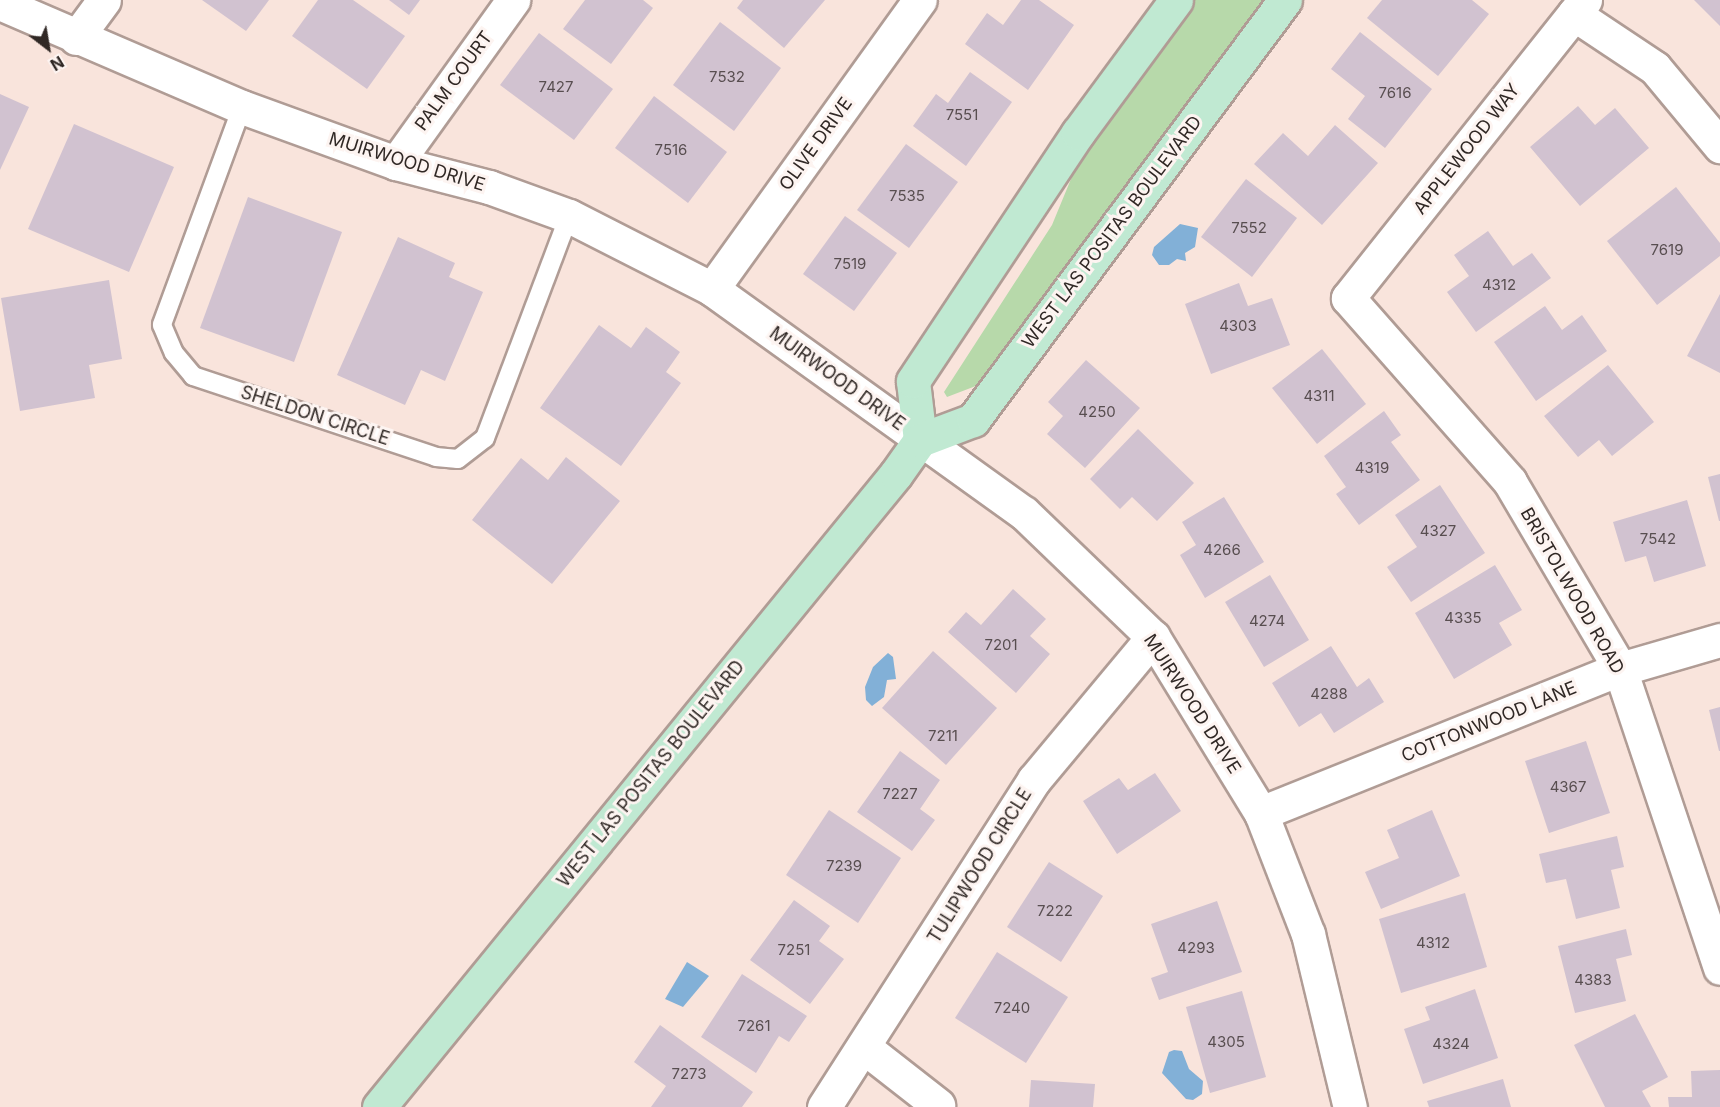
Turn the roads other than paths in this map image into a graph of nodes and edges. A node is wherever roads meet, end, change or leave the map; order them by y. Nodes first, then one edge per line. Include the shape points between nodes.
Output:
1 (104, 0) edge
2 (513, 0) edge
3 (920, 0) edge
4 (1176, 0) edge
5 (1285, 0) edge
6 (0, 3) edge
7 (1579, 7) edge
8 (76, 38) junction
9 (242, 107) junction
10 (1720, 146) edge
11 (396, 163) junction
12 (569, 216) junction
13 (712, 289) junction
14 (1348, 298) joint
15 (920, 440) junction
16 (1153, 637) junction
17 (1720, 640) edge
18 (1620, 669) junction
19 (1261, 813) junction
20 (1720, 968) edge
21 (865, 1048) junction
22 (938, 1105) dead end
23 (379, 1107) edge
24 (824, 1107) edge
25 (1350, 1107) edge

1 - 8 street
2 - 11 street, PALM COURT
3 - 13 street, OLIVE DRIVE
4 - 15 main road via 1078,133 913,381
5 - 15 main road, WEST LAS POSITAS BOULEVARD via 973,420
6 - 8 street, MUIRWOOD DRIVE
7 - 10 street via 1655,68
7 - 14 street, APPLEWOOD WAY
8 - 9 street, MUIRWOOD DRIVE
9 - 11 street, MUIRWOOD DRIVE
9 - 12 lane, SHELDON CIRCLE via 162,325 174,353 193,376 215,384 436,457 458,459 485,438
11 - 12 street, MUIRWOOD DRIVE via 489,187
12 - 13 street, MUIRWOOD DRIVE
13 - 15 street, MUIRWOOD DRIVE
14 - 18 street, BRISTOLWOOD ROAD via 1509,482
15 - 16 street, MUIRWOOD DRIVE via 1024,513
15 - 23 main road, WEST LAS POSITAS BOULEVARD
16 - 19 street, MUIRWOOD DRIVE
16 - 21 street, TULIPWOOD CIRCLE via 1034,780
17 - 18 street, COTTONWOOD LANE
18 - 19 street, COTTONWOOD LANE
18 - 20 street, BRISTOLWOOD ROAD
19 - 25 street, MUIRWOOD DRIVE via 1308,934
21 - 22 street
21 - 24 street, TULIPWOOD CIRCLE

